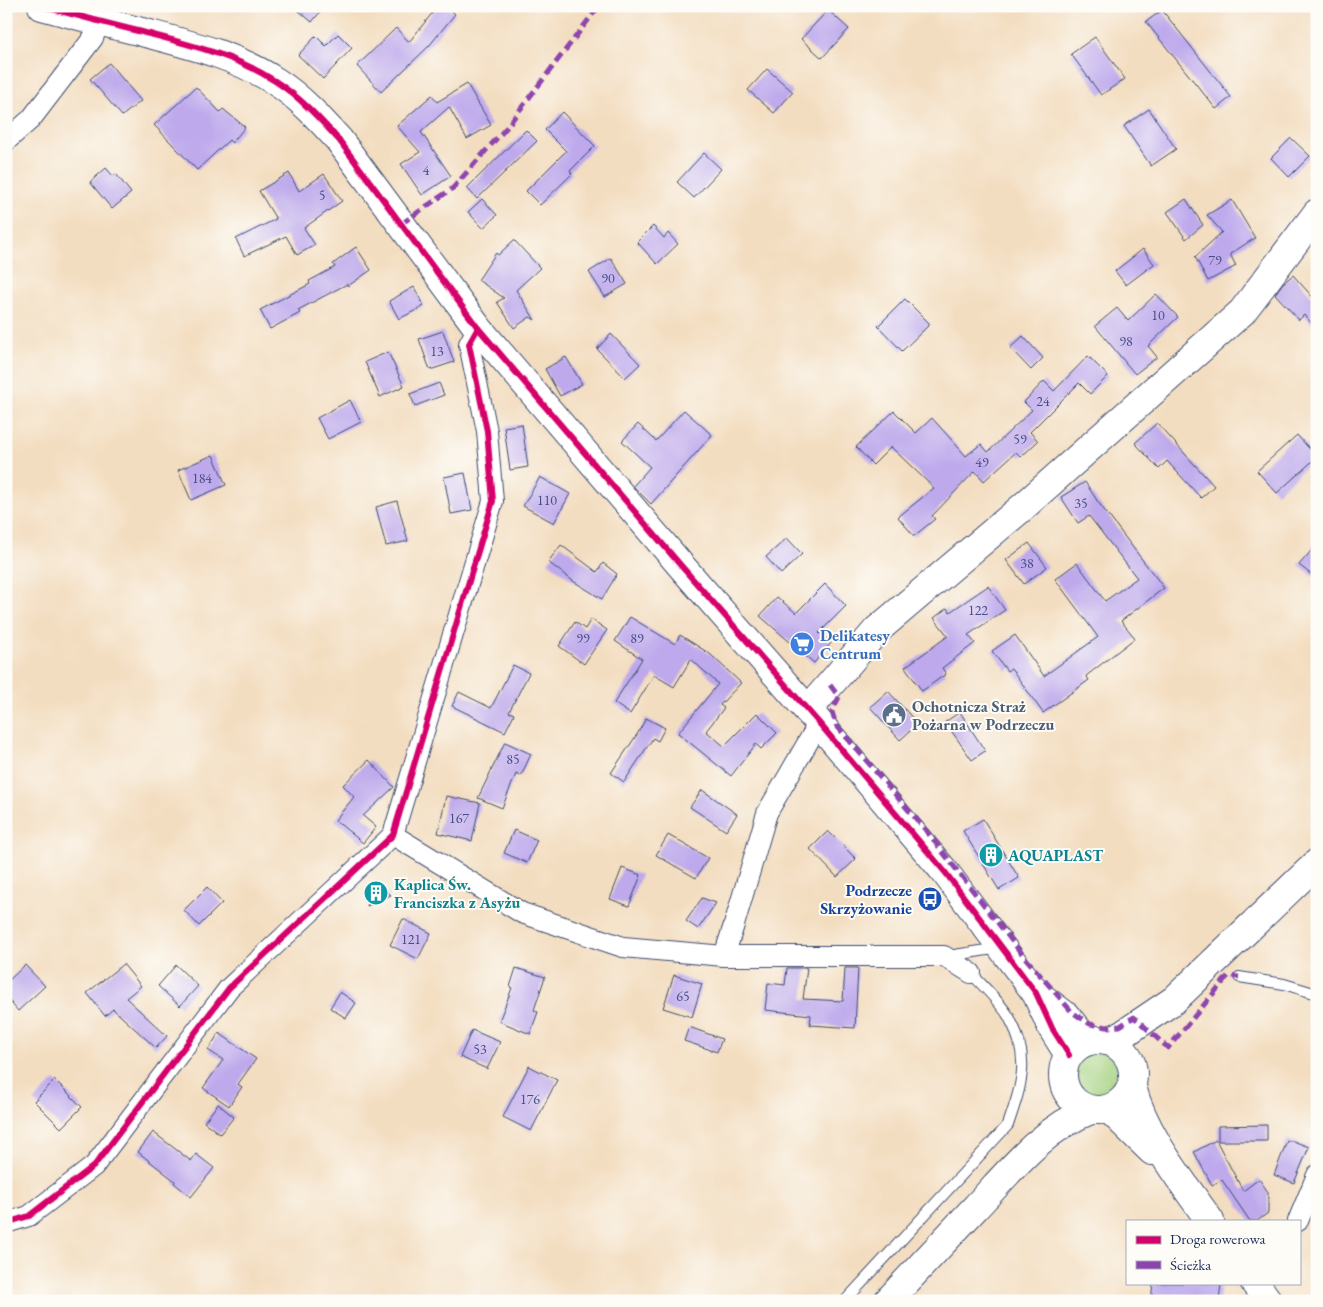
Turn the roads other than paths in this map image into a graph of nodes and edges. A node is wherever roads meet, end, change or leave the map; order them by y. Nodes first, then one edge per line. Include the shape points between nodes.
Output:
1 (42, 6) edge
2 (99, 22) junction
3 (6, 141) edge
4 (1317, 213) edge
5 (478, 328) junction
6 (814, 716) junction
7 (393, 835) junction
8 (1317, 863) edge
9 (1003, 948) junction
10 (724, 956) junction
11 (944, 956) junction
12 (971, 973) joint
13 (1239, 977) dead end
14 (1317, 994) edge
15 (1174, 1000) junction
16 (1088, 1046) junction
17 (1132, 1076) junction
18 (1065, 1088) junction
19 (1100, 1110) junction
20 (1026, 1154) junction
21 (1317, 1175) edge
22 (1178, 1176) junction
23 (1209, 1220) edge
24 (1298, 1220) edge
25 (6, 1222) edge
26 (845, 1301) edge
27 (888, 1301) edge

1 - 2 street
2 - 3 street via 93,38 31,120
2 - 5 street via 217,54 274,80 297,97 339,140
4 - 6 street via 1242,312 1024,506 878,630
5 - 6 street
5 - 7 street via 469,344 487,431 493,501
6 - 9 street via 945,872
6 - 10 street via 767,813
7 - 10 street via 522,913 623,947
7 - 25 street via 229,988 94,1166 29,1216
8 - 15 street
9 - 11 lane
9 - 16 street via 1036,993 1066,1016
10 - 11 street
11 - 12 street
12 - 26 lane via 1008,1016 1019,1041 1023,1062 1020,1090 1008,1125
13 - 14 lane via 1284,984
15 - 16 street via 1122,1035
15 - 17 street via 1136,1052
16 - 17 street via 1119,1046 1127,1054
16 - 18 street via 1064,1065 1062,1077
17 - 19 street via 1127,1097 1119,1104
17 - 22 street via 1136,1101 1145,1122
18 - 19 street via 1080,1106
18 - 20 street
19 - 20 street via 1077,1115
19 - 22 street
20 - 27 street
21 - 24 street
22 - 23 street

